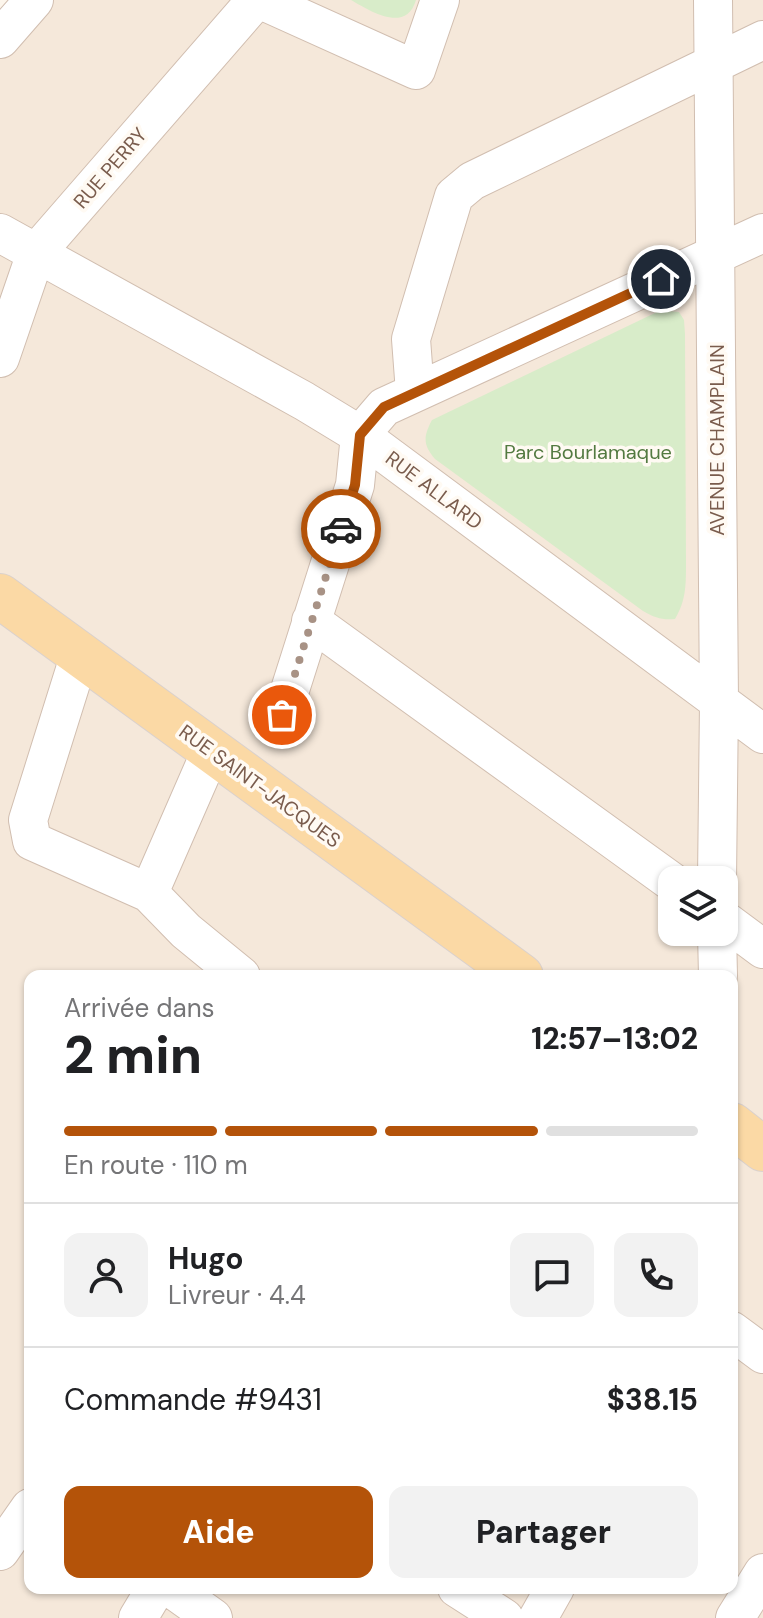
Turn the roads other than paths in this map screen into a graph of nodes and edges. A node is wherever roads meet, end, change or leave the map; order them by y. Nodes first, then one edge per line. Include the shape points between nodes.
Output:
1 (34, 0) edge
2 (259, 0) edge
3 (440, 0) edge
4 (713, 0) edge
5 (0, 39) edge
6 (763, 40) edge
7 (715, 61) junction
8 (0, 233) edge
9 (763, 233) edge
10 (36, 253) junction
11 (716, 254) junction
12 (0, 358) edge
13 (415, 392) junction
14 (360, 435) junction
15 (0, 596) edge
16 (311, 621) junction
17 (80, 654) junction
18 (719, 702) junction
19 (282, 715) dead end
20 (763, 734) edge
21 (211, 751) junction
22 (717, 866) edge
23 (658, 872) edge
24 (149, 893) junction
25 (738, 930) edge
26 (717, 946) edge
27 (763, 949) edge
28 (234, 970) edge
29 (513, 970) edge
30 (718, 970) edge
31 (738, 1130) edge
32 (763, 1149) edge
33 (738, 1335) edge
34 (763, 1354) edge
35 (24, 1517) edge
36 (0, 1551) edge
37 (763, 1573) edge
38 (152, 1594) edge
39 (179, 1594) edge
40 (466, 1594) edge
41 (552, 1594) edge
42 (138, 1618) edge
43 (213, 1618) edge
44 (504, 1618) edge
45 (538, 1618) edge
46 (735, 1618) edge

1 - 5 street
2 - 3 street via 416,70
2 - 10 street, RUE PERRY
4 - 7 street, AVENUE CHAMPLAIN
6 - 7 street
7 - 11 street, AVENUE CHAMPLAIN
7 - 13 street via 472,181 454,196 411,339
8 - 10 street, RUE ALLARD
9 - 11 street
10 - 12 street, RUE PERRY
10 - 14 street, RUE ALLARD
11 - 13 street
11 - 18 street, AVENUE CHAMPLAIN
13 - 14 street via 384,407
14 - 16 street via 355,485
14 - 18 street, RUE ALLARD
15 - 17 main road, RUE SAINT-JACQUES
16 - 19 street
16 - 23 street
17 - 21 main road, RUE SAINT-JACQUES
17 - 24 street via 28,820 32,841
18 - 20 street, RUE ALLARD
18 - 22 street, AVENUE CHAMPLAIN
21 - 24 street
21 - 29 main road, RUE SAINT-JACQUES
24 - 28 street
25 - 27 street
26 - 30 street
31 - 32 main road
33 - 34 street
35 - 36 street
37 - 46 street
38 - 42 street
39 - 43 street
40 - 44 street
41 - 45 street

